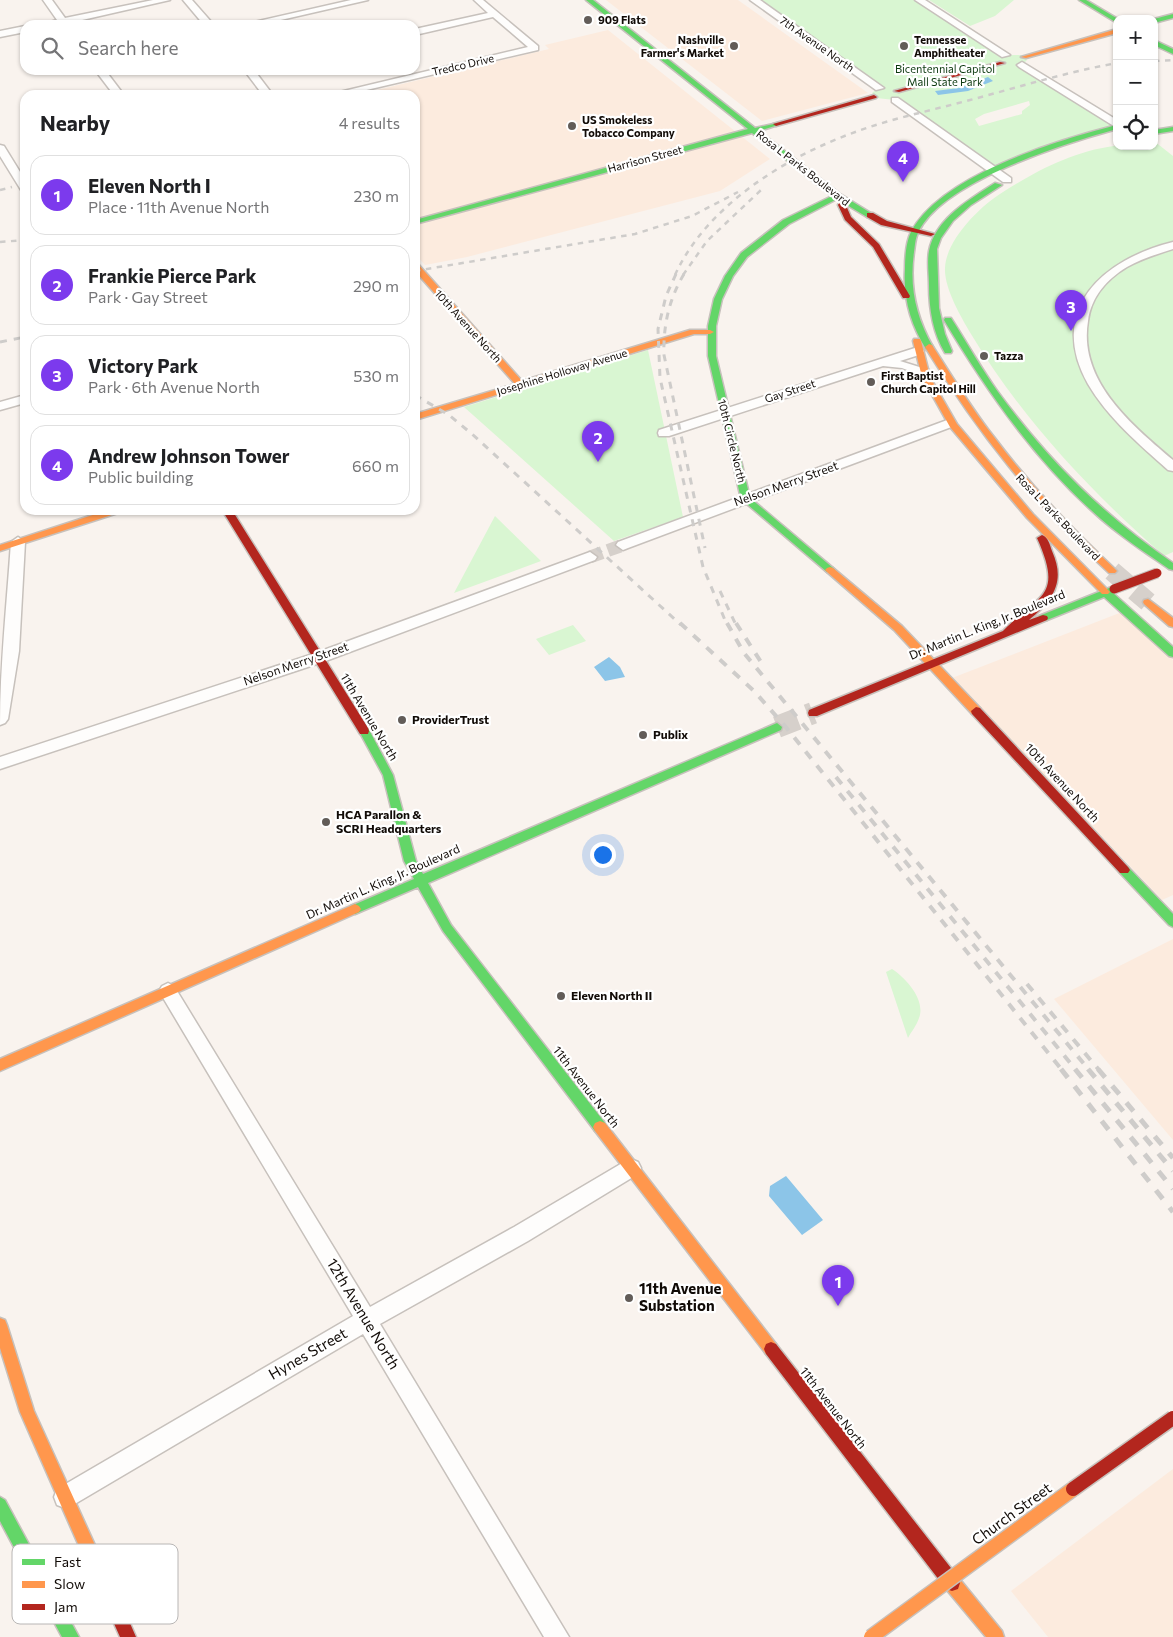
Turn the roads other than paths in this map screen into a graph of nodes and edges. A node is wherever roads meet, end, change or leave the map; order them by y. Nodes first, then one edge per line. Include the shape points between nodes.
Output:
1 (48, 0) edge
2 (166, 0) edge
3 (187, 0) edge
4 (364, 0) edge
5 (478, 0) edge
6 (589, 0) edge
7 (754, 0) edge
8 (919, 0) edge
9 (1082, 0) edge
10 (494, 14) junction
11 (1173, 16) edge
12 (1113, 19) edge
13 (63, 20) edge
14 (78, 20) edge
15 (205, 20) edge
16 (270, 20) edge
17 (1158, 20) edge
18 (20, 30) edge
19 (420, 31) edge
20 (1113, 32) edge
21 (0, 34) edge
22 (1158, 44) edge
23 (1173, 52) edge
24 (1004, 59) junction
25 (1023, 61) junction
26 (104, 75) edge
27 (253, 75) edge
28 (419, 75) edge
29 (420, 75) edge
30 (115, 90) edge
31 (264, 90) edge
32 (354, 90) edge
33 (877, 92) junction
34 (896, 95) junction
35 (1113, 123) edge
36 (1113, 127) edge
37 (1173, 129) edge
38 (753, 130) junction
39 (1158, 131) edge
40 (0, 148) edge
41 (20, 168) edge
42 (13, 170) junction
43 (994, 171) junction
44 (0, 172) edge
45 (1019, 175) dead end
46 (20, 180) edge
47 (1007, 180) junction
48 (837, 196) junction
49 (932, 212) junction
50 (869, 216) junction
51 (420, 221) edge
52 (915, 231) junction
53 (938, 236) junction
54 (1173, 245) edge
55 (420, 272) edge
56 (932, 288) junction
57 (912, 307) junction
58 (915, 319) junction
59 (710, 332) junction
60 (918, 351) junction
61 (953, 361) dead end
62 (875, 363) junction
63 (924, 373) junction
64 (965, 382) dead end
65 (521, 384) junction
66 (20, 400) edge
67 (0, 406) edge
68 (724, 413) junction
69 (420, 415) edge
70 (950, 423) junction
71 (664, 433) dead end
72 (1021, 459) dead end
73 (1173, 467) edge
74 (746, 499) junction
75 (102, 515) edge
76 (230, 515) edge
77 (1030, 519) junction
78 (18, 542) junction
79 (623, 545) tunnel mouth
80 (0, 548) edge
81 (590, 558) tunnel mouth
82 (1173, 567) edge
83 (1112, 572) tunnel mouth
84 (1109, 590) junction
85 (1148, 602) tunnel mouth
86 (1173, 624) edge
87 (1007, 632) junction
88 (1173, 653) edge
89 (318, 658) junction
90 (931, 662) junction
91 (813, 713) tunnel mouth
92 (0, 719) edge
93 (777, 727) tunnel mouth
94 (0, 763) edge
95 (421, 880) junction
96 (1173, 922) edge
97 (168, 991) junction
98 (0, 1065) edge
99 (631, 1168) junction
100 (366, 1320) junction
101 (0, 1325) edge
102 (1173, 1418) edge
103 (65, 1497) junction
104 (0, 1505) edge
105 (21, 1544) edge
106 (86, 1544) edge
107 (64, 1624) edge
108 (122, 1624) edge
109 (71, 1637) edge
110 (128, 1637) edge
111 (557, 1637) edge
112 (871, 1637) edge
113 (996, 1637) edge

1 - 13 street
2 - 14 street
3 - 15 street
4 - 16 street
5 - 10 street
6 - 38 main road, Rosa L Parks Boulevard
7 - 33 street, 7th Avenue North
8 - 24 street
9 - 12 main road
10 - 19 street
10 - 29 street, Tredco Drive via 536,48
11 - 17 main road
18 - 21 street
20 - 25 main road
22 - 23 main road
24 - 25 street via 1013,66
24 - 34 main road
25 - 35 street
26 - 30 street
27 - 31 street
28 - 32 street, Tredco Drive
33 - 34 street via 886,101
33 - 38 main road, Harrison Street
34 - 43 street
36 - 43 main road via 1050,147
37 - 39 main road
38 - 48 main road, Rosa L Parks Boulevard
38 - 51 main road, Harrison Street
40 - 42 street
41 - 42 street
42 - 44 street
42 - 46 street
43 - 47 street
43 - 49 main road via 957,191
45 - 47 main road
47 - 53 main road via 980,195
48 - 50 main road, Rosa L Parks Boulevard
48 - 57 main road via 848,218 880,252 898,278
48 - 59 main road, 10th Circle North via 776,229 742,256 725,282
49 - 50 main road via 900,217
49 - 52 main road
50 - 52 main road, Rosa L Parks Boulevard
52 - 53 main road
52 - 57 main road, Rosa L Parks Boulevard via 907,279
53 - 56 main road
54 - 73 street via 1133,260 1105,278 1084,308 1079,336 1085,364 1104,398
55 - 65 main road, 10th Avenue North
56 - 61 main road via 933,316
56 - 82 main road via 978,369 1031,440 1115,527 1140,548
57 - 58 main road, Rosa L Parks Boulevard
58 - 60 main road
58 - 83 main road, Rosa L Parks Boulevard via 969,414 1025,486
59 - 65 main road, Josephine Holloway Avenue via 693,332
59 - 68 main road, 10th Circle North
60 - 62 street, Gay Street
60 - 63 main road
62 - 63 street via 904,365
62 - 68 street, Gay Street
63 - 70 main road
64 - 72 main road, Rosa L Parks Boulevard
65 - 69 main road, Josephine Holloway Avenue
66 - 67 street
68 - 71 street, Gay Street
68 - 74 main road, 10th Circle North
70 - 74 street, Nelson Merry Street
70 - 77 main road
74 - 79 street, Nelson Merry Street
74 - 90 main road, 10th Circle North via 898,628
75 - 78 main road
76 - 89 main road, 11th Avenue North
77 - 84 main road
77 - 87 main road via 1049,550 1056,574 1054,589
78 - 80 main road
78 - 92 street via 12,651
81 - 89 street, Nelson Merry Street
82 - 84 main road, Dr. Martin L. King, Jr. Boulevard, bridge
84 - 87 main road, Dr. Martin L. King, Jr. Boulevard
84 - 88 main road
85 - 86 main road
87 - 90 main road, Dr. Martin L. King, Jr. Boulevard
89 - 94 street, Nelson Merry Street
89 - 95 main road, 11th Avenue North via 370,740 388,775 410,860
90 - 91 main road, Dr. Martin L. King, Jr. Boulevard
90 - 96 main road, 10th Avenue North
93 - 95 main road, Dr. Martin L. King, Jr. Boulevard
95 - 97 main road, Dr. Martin L. King, Jr. Boulevard
95 - 99 main road, 11th Avenue North via 447,928
97 - 98 main road, Dr. Martin L. King, Jr. Boulevard
97 - 100 street, 12th Avenue North
99 - 100 street, Hynes Street via 515,1238
99 - 113 main road, 11th Avenue North via 921,1545
100 - 103 street, Hynes Street
100 - 111 street, 12th Avenue North
101 - 103 main road via 27,1412
102 - 112 main road, Church Street, bridge
103 - 106 main road
104 - 105 main road
107 - 109 main road
108 - 110 main road

